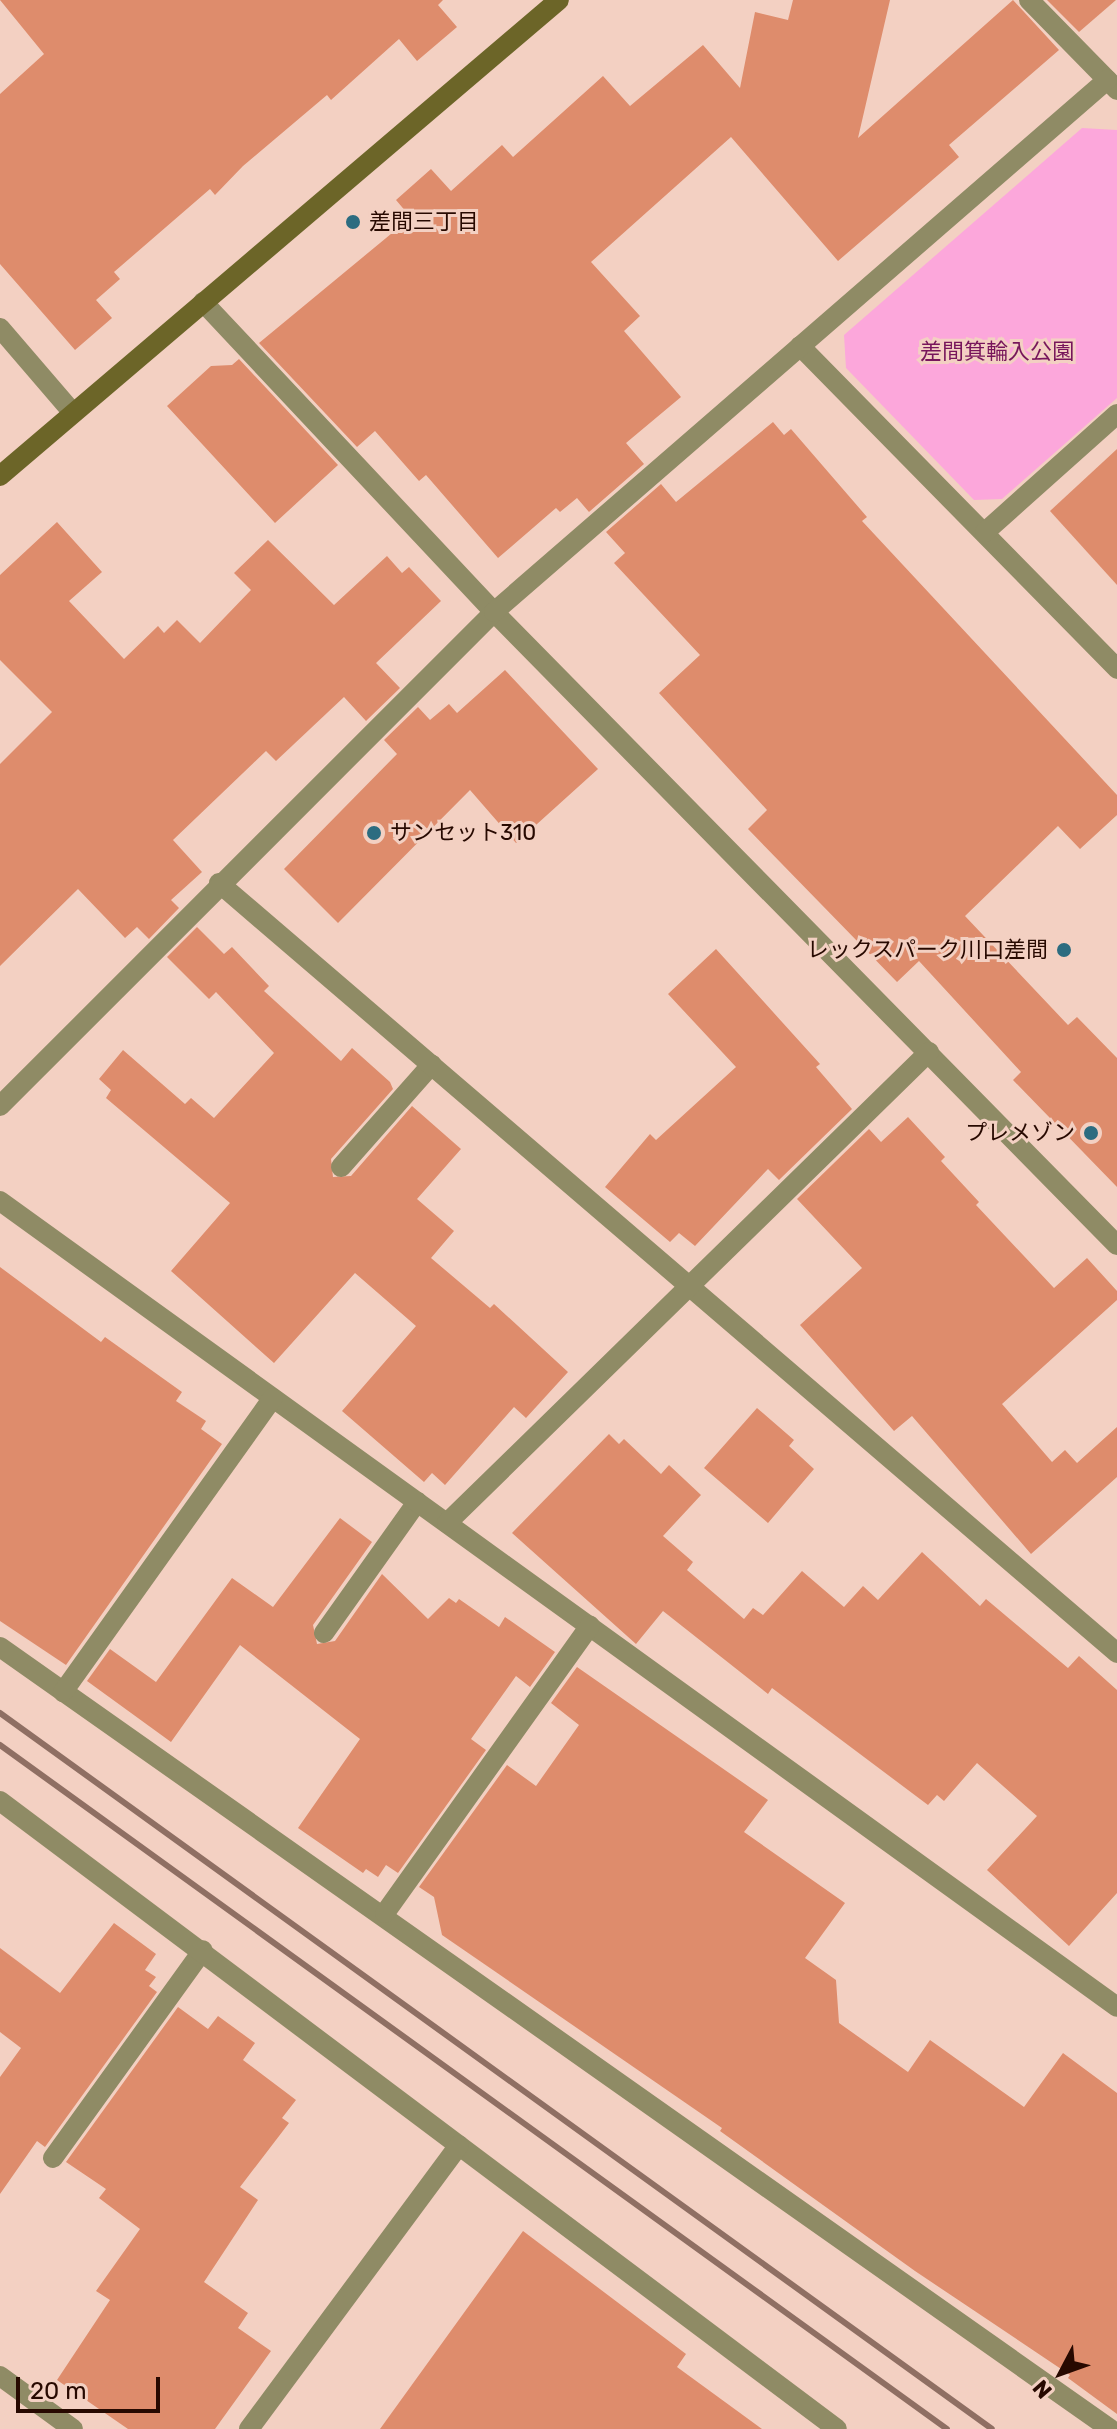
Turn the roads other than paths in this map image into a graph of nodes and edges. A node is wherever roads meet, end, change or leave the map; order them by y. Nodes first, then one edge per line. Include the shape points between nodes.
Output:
1 (559, 0) edge
2 (1029, 0) edge
3 (1112, 85) edge
4 (203, 302) junction
5 (0, 328) edge
6 (800, 346) junction
7 (73, 413) junction
8 (1117, 414) edge
9 (0, 476) edge
10 (985, 532) junction
11 (494, 612) junction
12 (1117, 669) edge
13 (219, 883) junction
14 (929, 1052) junction
15 (432, 1064) junction
16 (0, 1106) edge
17 (341, 1167) dead end
18 (0, 1201) edge
19 (1117, 1245) edge
20 (689, 1285) junction
21 (273, 1398) junction
22 (417, 1502) junction
23 (447, 1523) junction
24 (590, 1626) junction
25 (324, 1633) dead end
26 (0, 1647) edge
27 (1117, 1653) edge
28 (63, 1692) junction
29 (0, 1801) edge
30 (385, 1913) junction
31 (203, 1950) junction
32 (1117, 2007) edge
33 (459, 2145) junction
34 (53, 2158) dead end
35 (0, 2376) edge
36 (73, 2429) edge
37 (249, 2429) edge
38 (837, 2429) edge
39 (1110, 2429) edge

1 - 4 street
2 - 3 street
3 - 6 street
4 - 7 street
4 - 11 street
5 - 7 street
6 - 10 street
6 - 11 street
7 - 9 street
8 - 10 street
10 - 12 street
11 - 13 street
11 - 14 street
13 - 15 street
13 - 16 street
14 - 19 street
14 - 20 street
15 - 17 street
15 - 20 street
18 - 21 street
20 - 23 street
20 - 27 street
21 - 22 street
21 - 28 street
22 - 23 street
22 - 25 street
23 - 24 street
24 - 30 street
24 - 32 street
26 - 28 street
28 - 30 street
29 - 31 street
30 - 39 street
31 - 33 street
31 - 34 street
33 - 37 street
33 - 38 street
35 - 36 street

